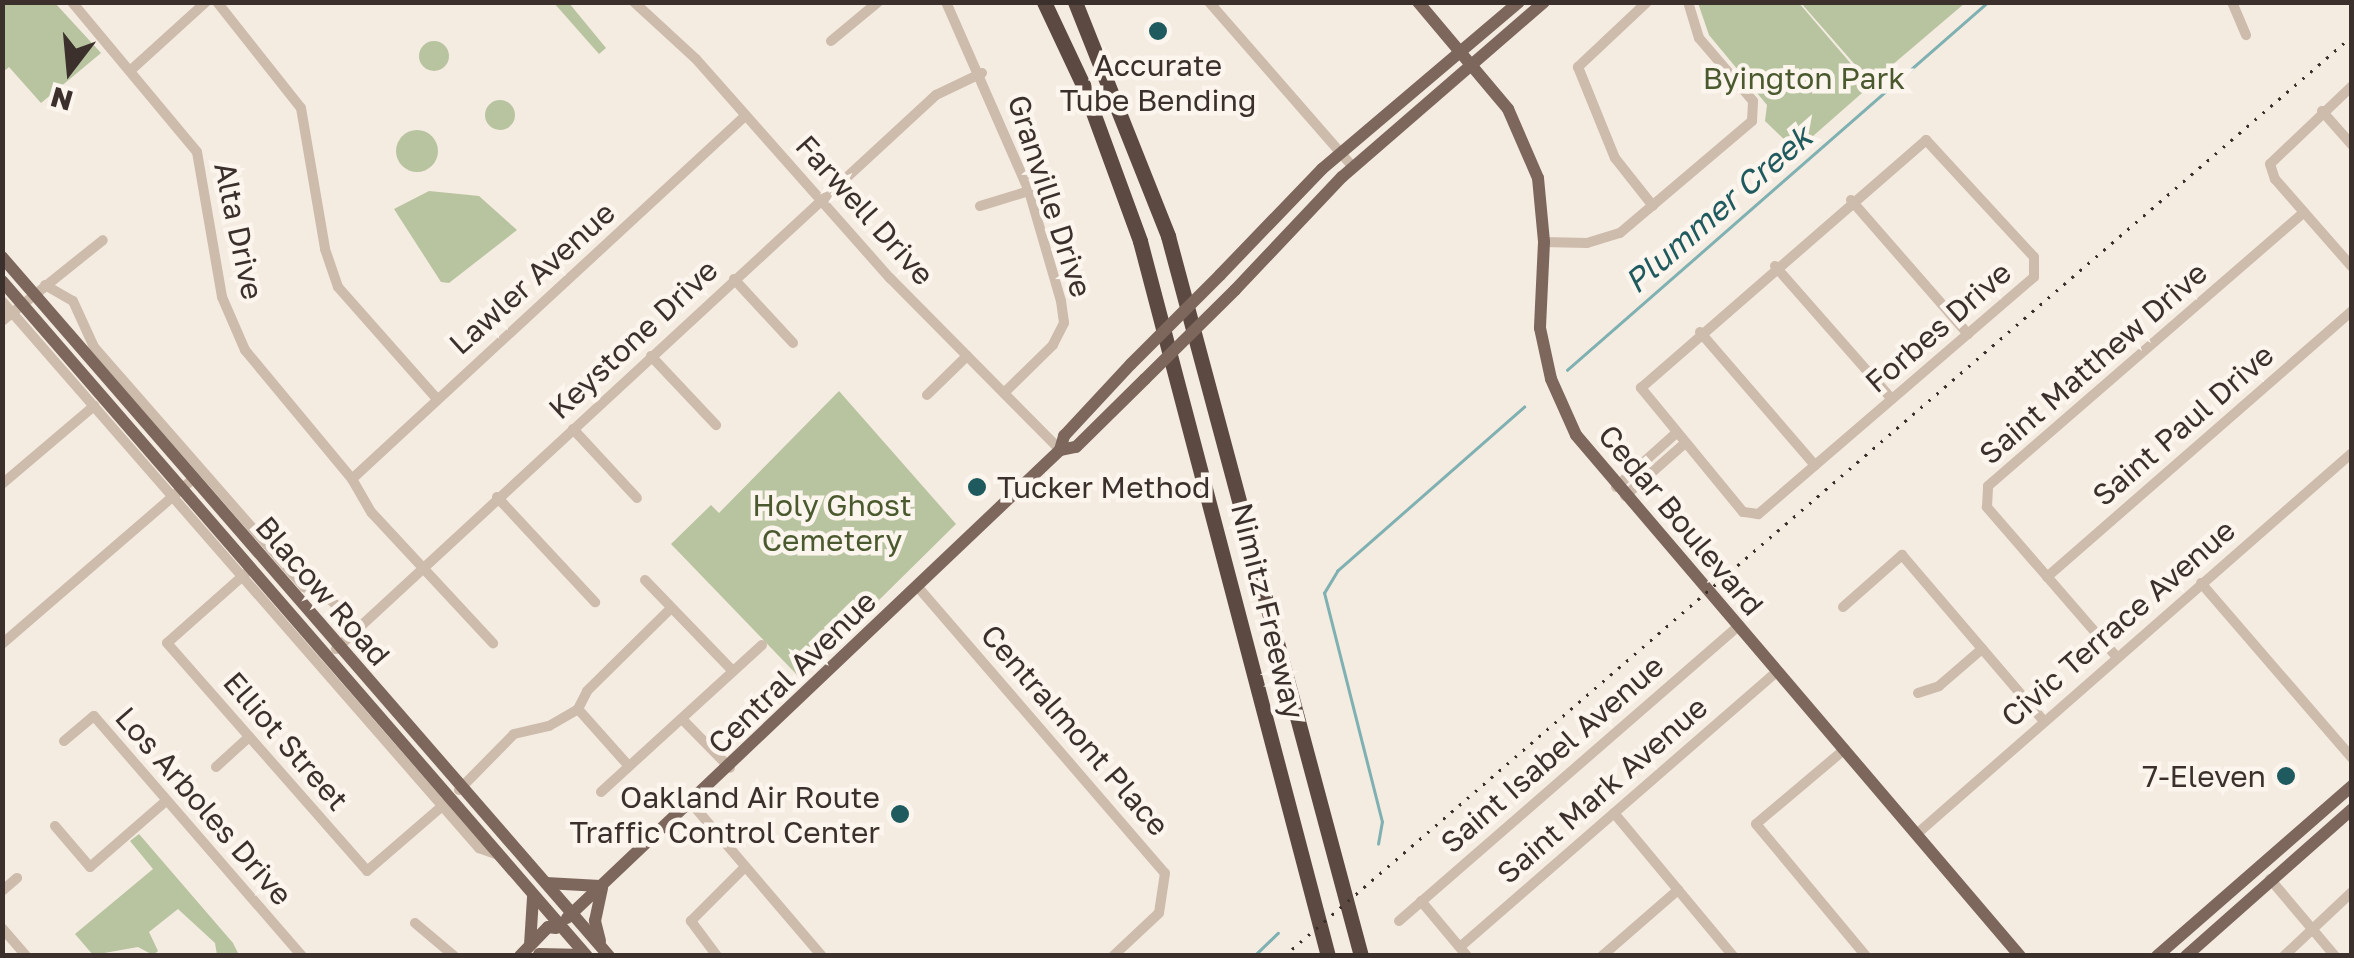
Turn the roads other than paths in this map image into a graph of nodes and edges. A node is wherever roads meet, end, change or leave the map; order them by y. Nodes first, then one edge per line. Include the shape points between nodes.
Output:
1 (72, 2) edge
2 (206, 2) edge
3 (217, 2) edge
4 (634, 2) edge
5 (878, 2) edge
6 (946, 2) edge
7 (1044, 2) edge
8 (1075, 2) edge
9 (1209, 2) edge
10 (1418, 2) edge
11 (1519, 2) edge
12 (1544, 2) edge
13 (1647, 2) edge
14 (1688, 2) edge
15 (2236, 4) edge
16 (2246, 34) dead end
17 (831, 41) dead end
18 (1462, 52) junction
19 (1474, 67) junction
20 (131, 70) junction
21 (982, 73) junction
22 (2352, 86) edge
23 (2322, 111) junction
24 (746, 116) junction
25 (2352, 145) edge
26 (1341, 154) junction
27 (1353, 167) junction
28 (1029, 191) junction
29 (820, 198) junction
30 (1851, 200) junction
31 (980, 206) dead end
32 (1653, 206) junction
33 (2304, 212) junction
34 (102, 240) dead end
35 (1544, 242) junction
36 (2, 256) edge
37 (1775, 266) junction
38 (2352, 267) edge
39 (734, 279) junction
40 (2, 281) edge
41 (40, 290) junction
42 (2, 301) edge
43 (17, 308) junction
44 (2352, 311) edge
45 (2, 320) edge
46 (1700, 332) junction
47 (1968, 334) junction
48 (794, 344) dead end
49 (650, 356) junction
50 (967, 356) junction
51 (1005, 392) junction
52 (926, 395) dead end
53 (436, 399) junction
54 (1892, 399) junction
55 (94, 406) junction
56 (716, 426) dead end
57 (573, 429) junction
58 (1675, 434) junction
59 (1684, 444) junction
60 (1060, 450) junction
61 (2352, 453) edge
62 (1815, 465) junction
63 (192, 478) junction
64 (352, 479) junction
65 (2, 484) edge
66 (1620, 491) junction
67 (176, 493) junction
68 (497, 498) junction
69 (637, 498) dead end
70 (424, 567) junction
71 (247, 571) junction
72 (2047, 576) junction
73 (645, 580) dead end
74 (2201, 583) junction
75 (917, 586) junction
76 (596, 602) dead end
77 (1844, 606) dead end
78 (669, 610) junction
79 (1738, 626) junction
80 (358, 628) junction
81 (493, 643) dead end
82 (2, 644) edge
83 (762, 646) dead end
84 (1982, 649) junction
85 (333, 652) junction
86 (2115, 656) junction
87 (732, 670) junction
88 (1777, 671) junction
89 (1918, 693) dead end
90 (578, 709) junction
91 (2042, 719) junction
92 (684, 720) junction
93 (249, 738) junction
94 (64, 741) dead end
95 (1845, 749) junction
96 (2352, 758) edge
97 (626, 764) junction
98 (216, 767) dead end
99 (730, 768) junction
100 (2352, 786) edge
101 (462, 787) junction
102 (601, 792) dead end
103 (166, 800) junction
104 (446, 802) junction
105 (692, 804) junction
106 (2352, 809) edge
107 (1614, 812) junction
108 (54, 826) dead end
109 (1918, 832) junction
110 (745, 867) junction
111 (17, 878) dead end
112 (2270, 879) junction
113 (545, 883) junction
114 (603, 885) junction
115 (2, 890) edge
116 (1678, 890) junction
117 (2352, 892) edge
118 (533, 894) junction
119 (1421, 901) junction
120 (572, 914) junction
121 (1399, 920) dead end
122 (415, 923) dead end
123 (558, 927) junction
124 (2, 928) edge
125 (2310, 932) junction
126 (1464, 951) edge
127 (531, 952) edge
128 (606, 952) edge
129 (1602, 955) edge
130 (26, 956) edge
131 (302, 956) edge
132 (454, 956) edge
133 (587, 956) edge
134 (717, 956) edge
135 (822, 956) edge
136 (1113, 956) edge
137 (1328, 956) edge
138 (1364, 956) edge
139 (1733, 956) edge
140 (1866, 956) edge
141 (2020, 956) edge
142 (2157, 956) edge
143 (2186, 956) edge
144 (2284, 956) edge
145 (2335, 956) edge

1 - 20 street, Alta Drive
2 - 20 street
3 - 53 street via 301,108 325,249 338,287
4 - 24 street, Farwell Drive
5 - 17 street
6 - 21 street, Granville Drive
7 - 137 highway, Nimitz Freeway via 1114,161 1151,276
8 - 138 highway, Nimitz Freeway via 1168,236
9 - 26 street
10 - 18 main road, Cedar Boulevard
11 - 18 main road, Central Avenue
12 - 19 main road, Central Avenue
13 - 32 street via 1578,67 1614,158
14 - 32 street via 1699,38 1757,110
15 - 16 street
18 - 19 main road, Cedar Boulevard
18 - 26 main road, Central Avenue
19 - 27 main road, Central Avenue
19 - 35 main road, Cedar Boulevard via 1508,108 1538,178
20 - 64 street, Alta Drive via 197,152 222,297 245,350
21 - 28 street, Granville Drive
21 - 29 street, Keystone Drive via 936,95
22 - 23 street
23 - 25 street
23 - 33 street via 2270,164
24 - 29 street, Farwell Drive
24 - 53 street, Lawler Avenue
26 - 27 street
26 - 60 main road, Central Avenue, bridge via 1130,364 1064,436
27 - 60 main road, Central Avenue, bridge via 1076,446
28 - 31 street
28 - 51 street, Granville Drive via 1064,323 1053,345
29 - 39 street, Keystone Drive
29 - 50 street, Farwell Drive
30 - 37 street, Forbes Drive
30 - 47 street
30 - 47 street, Forbes Drive via 1926,140 2034,257 2034,277
32 - 35 street via 1605,240
33 - 38 street
33 - 72 street, Saint Matthew Drive via 1988,486 1987,508
34 - 41 street
35 - 66 main road, Cedar Boulevard via 1540,328 1551,379 1576,435
36 - 41 main road, Blacow Road
37 - 46 street, Forbes Drive
37 - 54 street
39 - 48 street
39 - 49 street, Keystone Drive
40 - 43 main road, Blacow Road
41 - 43 street
41 - 63 main road, Blacow Road
41 - 80 street, Blacow Road via 73,301 94,347 304,587 331,600
42 - 43 street, Blacow Road
43 - 45 street
43 - 55 street, Blacow Road
43 - 67 main road, Blacow Road
44 - 72 street, Saint Paul Drive
46 - 58 street, Forbes Drive via 1641,388
46 - 62 street
47 - 54 street, Forbes Drive
49 - 56 street
49 - 57 street, Keystone Drive
50 - 51 street, Farwell Drive
50 - 52 street
51 - 60 street, Farwell Drive
53 - 64 street, Lawler Avenue
54 - 62 street, Forbes Drive
55 - 65 street
55 - 67 street, Blacow Road
57 - 68 street, Keystone Drive
57 - 69 street
58 - 59 street, Forbes Drive
58 - 66 street
59 - 62 street, Forbes Drive via 1750,515
59 - 66 street
60 - 75 main road, Central Avenue
61 - 74 street, Civic Terrace Avenue
63 - 67 street
63 - 85 main road, Blacow Road
64 - 70 street, Alta Drive via 372,513
66 - 79 main road, Cedar Boulevard
67 - 71 main road, Blacow Road
67 - 82 street
68 - 70 street, Keystone Drive
68 - 76 street
70 - 80 street, Keystone Drive
70 - 81 street, Alta Drive
71 - 85 main road, Blacow Road
71 - 93 street, Elliot Street via 167,644
71 - 104 street, Blacow Road
72 - 86 street, Saint Matthew Drive
73 - 78 street
74 - 86 street, Civic Terrace Avenue
74 - 96 street
75 - 99 main road, Central Avenue
75 - 136 street, Centralmont Place via 1165,874 1159,913
77 - 84 street via 1902,555
78 - 87 street
78 - 90 street via 587,691
79 - 88 main road, Cedar Boulevard
79 - 119 street, Saint Isabel Avenue
80 - 85 street, Keystone Drive
83 - 87 street
84 - 89 street via 1939,686
84 - 91 street
85 - 101 main road, Blacow Road
85 - 104 main road, Blacow Road
86 - 91 street, Civic Terrace Avenue
87 - 92 street
88 - 95 main road, Cedar Boulevard
88 - 107 street, Saint Mark Avenue
90 - 97 street
90 - 101 street via 550,726 514,734
91 - 109 street, Civic Terrace Avenue
92 - 97 street
92 - 99 street
93 - 98 street
93 - 104 street, Elliot Street via 367,871
94 - 103 street, Los Arboles Drive via 94,716
95 - 109 main road, Cedar Boulevard
95 - 140 street via 1756,824
97 - 102 street
99 - 105 main road, Central Avenue
100 - 142 main road
101 - 104 street
101 - 113 main road, Blacow Road
103 - 108 street via 90,867
103 - 131 street, Los Arboles Drive
104 - 118 main road, Blacow Road
105 - 110 street
105 - 114 main road, Central Avenue
106 - 112 main road
107 - 116 street
107 - 126 street, Saint Mark Avenue
109 - 141 main road, Cedar Boulevard
110 - 134 street via 691,921
110 - 135 street
111 - 115 street
112 - 125 street
112 - 143 main road
113 - 114 main road via 568,889
113 - 120 main road, Blacow Road
114 - 120 main road, Central Avenue
114 - 128 main road via 595,921
116 - 129 street
116 - 139 street
117 - 125 street
118 - 123 main road, Blacow Road
118 - 127 main road
119 - 121 street, Saint Isabel Avenue
119 - 126 street
120 - 123 main road, Central Avenue
120 - 128 main road, Blacow Road
122 - 132 street
123 - 127 main road, Central Avenue via 548,927
123 - 133 main road, Blacow Road
124 - 130 street
125 - 144 street
125 - 145 street
127 - 133 main road

